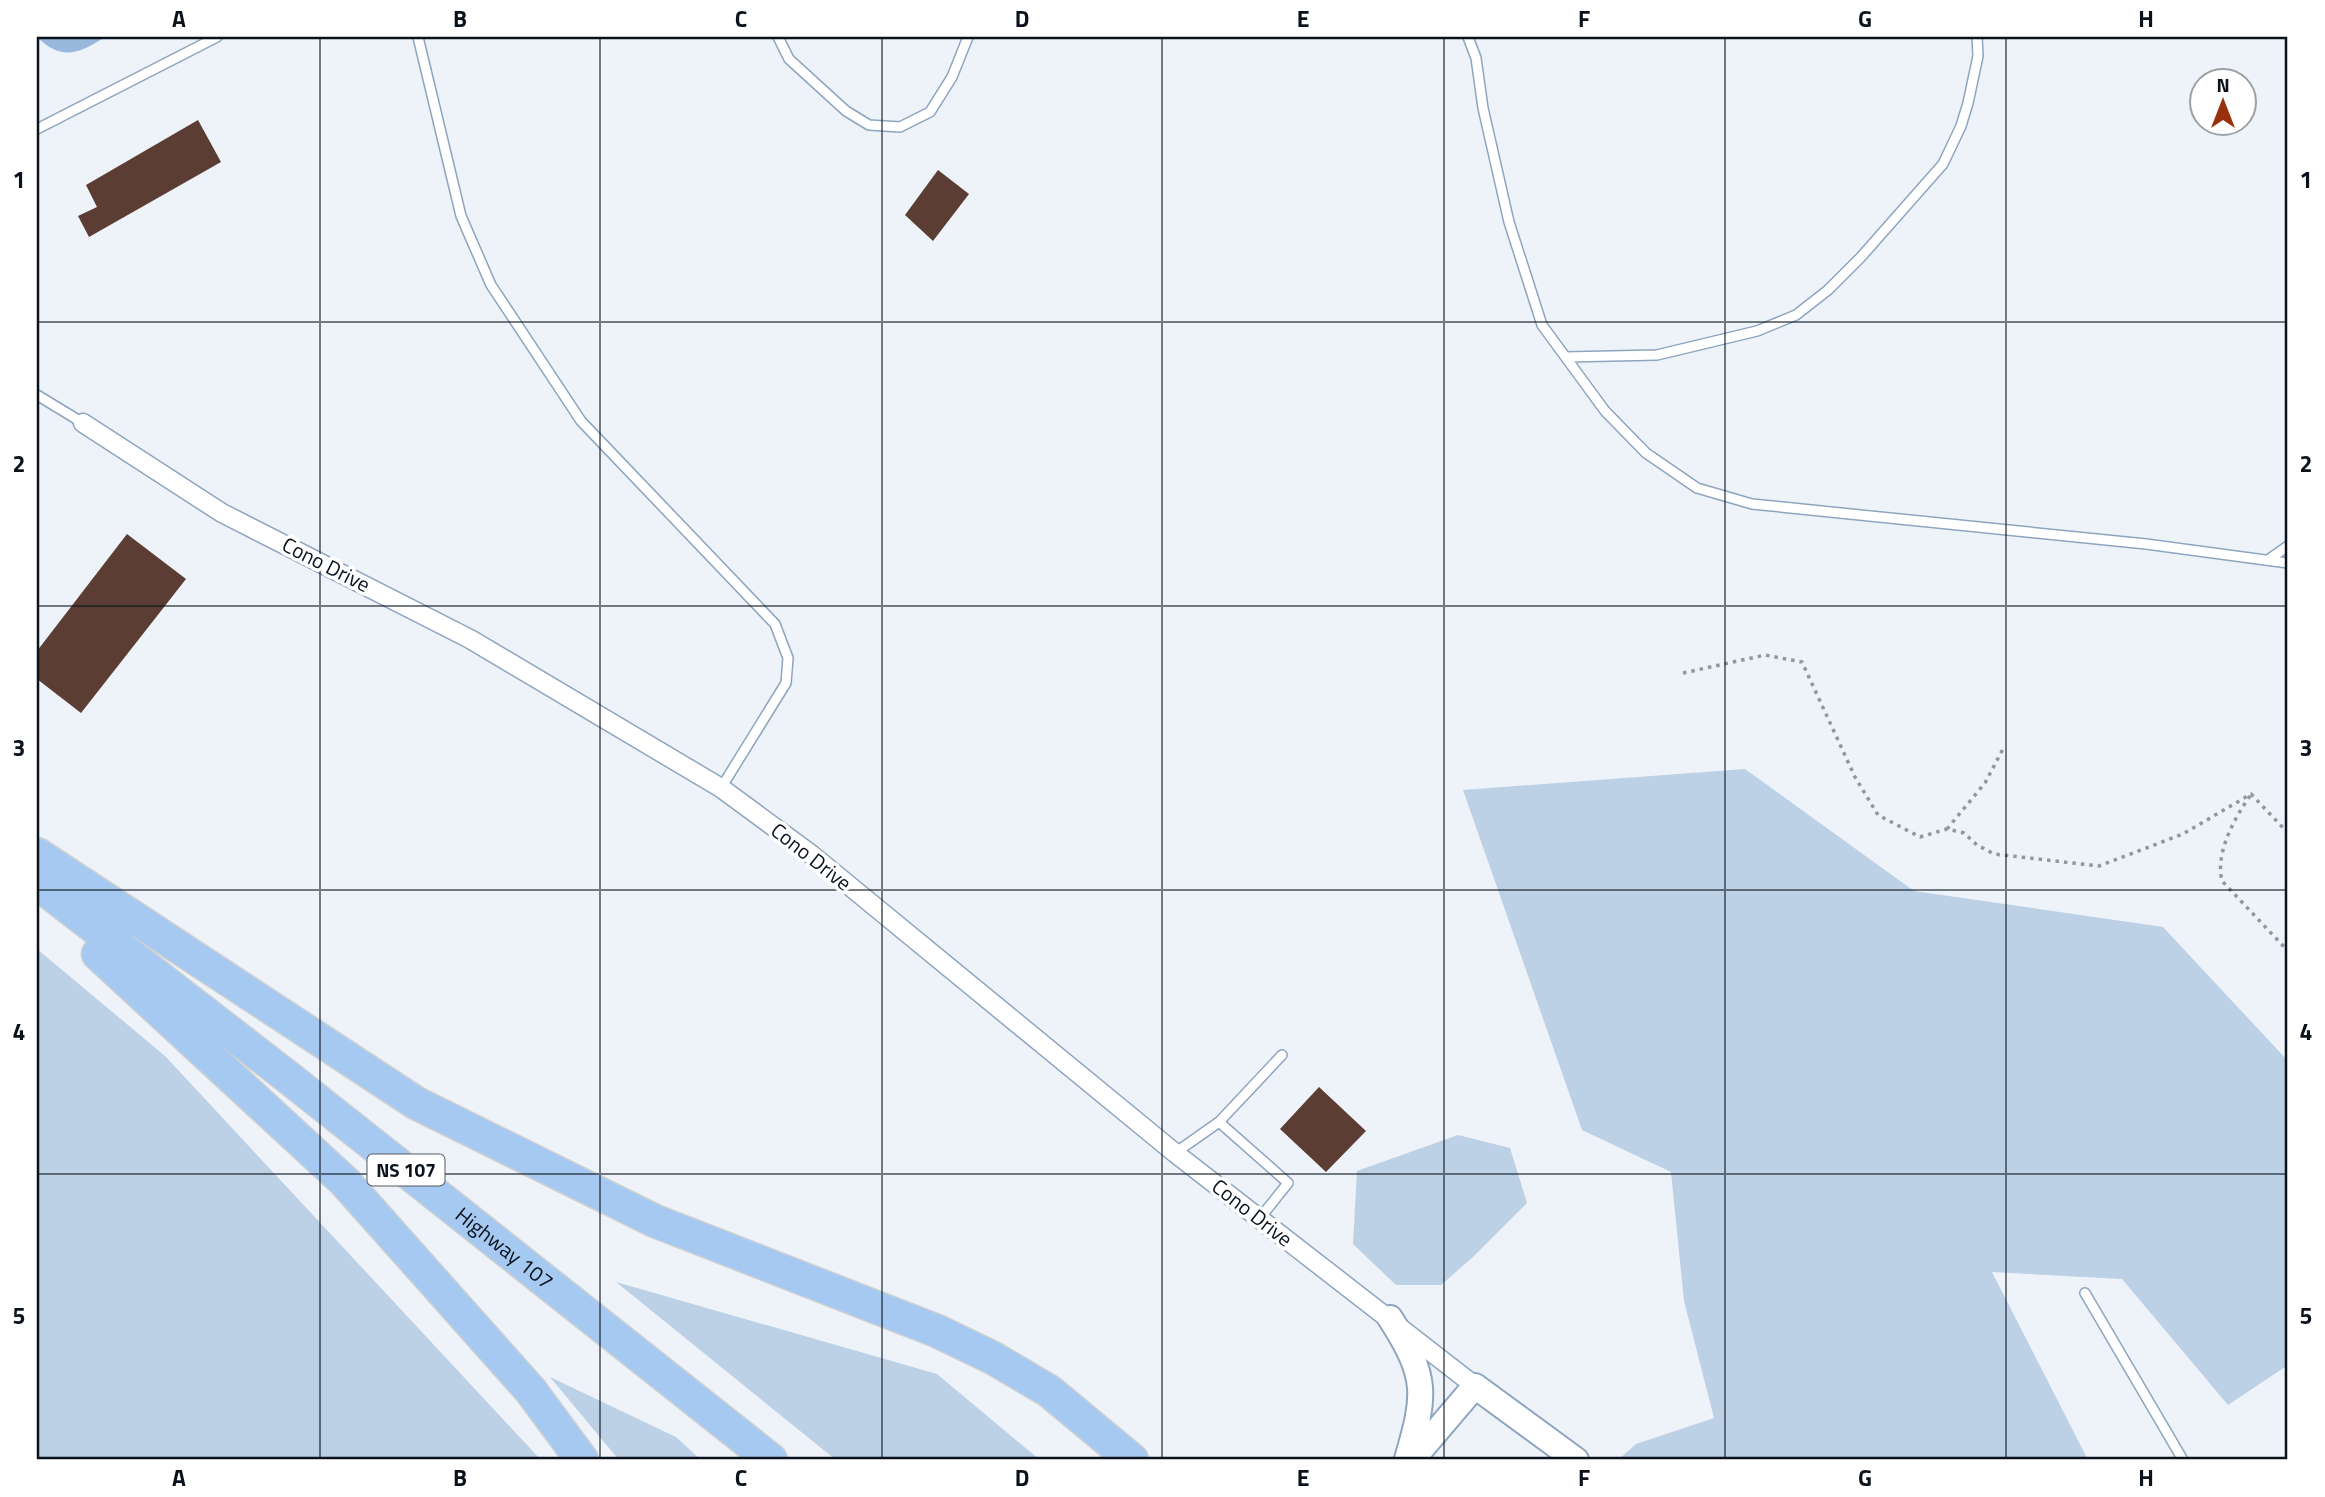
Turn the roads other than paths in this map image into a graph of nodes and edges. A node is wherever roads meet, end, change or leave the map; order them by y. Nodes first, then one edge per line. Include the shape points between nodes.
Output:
1 (217, 37) edge
2 (418, 37) edge
3 (778, 37) edge
4 (968, 37) edge
5 (1468, 37) edge
6 (1977, 37) edge
7 (37, 115) edge
8 (48, 122) junction
9 (37, 129) edge
10 (1566, 358) junction
11 (37, 395) edge
12 (83, 423) joint
13 (2288, 546) edge
14 (2268, 560) junction
15 (2288, 563) edge
16 (720, 788) junction
17 (37, 854) edge
18 (37, 883) edge
19 (37, 892) edge
20 (1282, 1055) dead end
21 (1219, 1122) junction
22 (1175, 1153) junction
23 (1261, 1219) junction
24 (2085, 1293) dead end
25 (1390, 1318) junction
26 (1475, 1386) junction
27 (582, 1460) edge
28 (771, 1460) edge
29 (1132, 1460) edge
30 (1410, 1460) edge
31 (1576, 1460) edge
32 (2183, 1460) edge

1 - 8 lane
2 - 16 lane via 461,216 491,285 581,421 775,624 788,658 786,684
3 - 4 lane via 789,59 846,111 869,125 900,127 930,112 952,77
5 - 10 lane via 1508,222 1542,325
6 - 10 lane via 1978,57 1968,103 1942,164 1853,265 1796,315 1757,331 1657,355
7 - 8 lane
8 - 9 lane
10 - 14 lane via 1605,411 1646,453 1697,488 1752,504
11 - 12 lane
12 - 16 street, Cono Drive via 222,513 470,639
13 - 14 lane
14 - 15 lane
16 - 22 street, Cono Drive via 812,855
17 - 29 highway via 416,1103 655,1221 937,1331 993,1358 1049,1391
18 - 28 highway, Highway 107 / NS 107
19 - 27 highway via 345,1182 531,1391
20 - 21 lane
21 - 22 lane
21 - 23 lane via 1288,1183
22 - 23 street, Cono Drive
23 - 25 street, Cono Drive
24 - 32 lane
25 - 26 street, Cono Drive
25 - 30 street via 1409,1348 1421,1389
26 - 30 street
26 - 31 street

